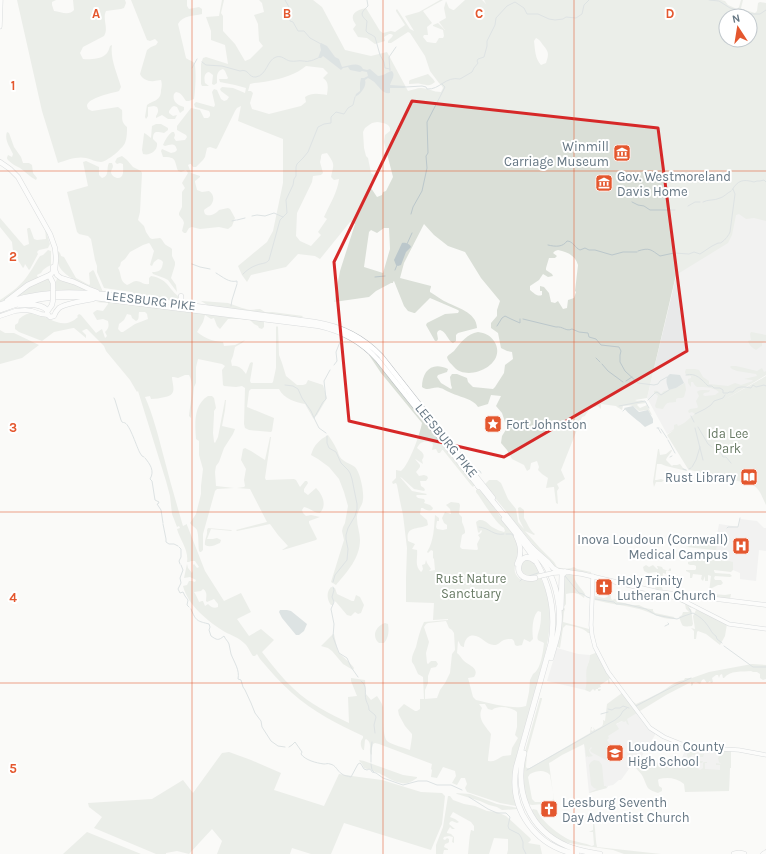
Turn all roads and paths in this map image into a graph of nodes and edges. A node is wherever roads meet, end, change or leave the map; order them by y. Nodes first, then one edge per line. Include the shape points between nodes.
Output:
1 (1, 0) edge
2 (0, 27) edge
3 (0, 162) edge
4 (47, 228) junction
5 (56, 267) junction
6 (54, 276) junction
7 (65, 279) junction
8 (108, 295) junction
9 (181, 296) dead end
10 (54, 300) junction
11 (113, 300) junction
12 (2, 306) edge
13 (195, 306) junction
14 (0, 310) edge
15 (48, 311) junction
16 (55, 311) junction
17 (0, 316) edge
18 (366, 345) junction
19 (370, 351) junction
20 (378, 356) junction
21 (405, 387) junction
22 (416, 392) dead end
23 (412, 396) junction
24 (434, 430) junction
25 (472, 478) junction
26 (478, 486) junction
27 (483, 493) junction
28 (504, 519) junction
29 (532, 548) joint
30 (538, 565) junction
31 (553, 571) junction
32 (566, 572) junction
33 (593, 576) junction
34 (537, 577) junction
35 (660, 592) junction
36 (766, 605) edge
37 (560, 619) junction
38 (766, 629) edge
39 (766, 755) edge
40 (766, 852) edge
41 (577, 854) edge
42 (600, 854) edge
43 (734, 854) edge
44 (744, 854) edge
45 (763, 854) edge

1 - 2 main road
3 - 4 highway via 18,177
4 - 5 highway via 54,244
4 - 6 highway via 52,248
5 - 6 highway
5 - 7 highway
6 - 7 highway
6 - 10 highway, bridge
6 - 12 highway via 28,285
7 - 8 highway
8 - 12 highway, LEESBURG PIKE via 49,293 26,297
8 - 13 highway, LEESBURG PIKE
9 - 13 highway via 182,303
10 - 15 highway
10 - 16 highway
11 - 12 highway, LEESBURG PIKE via 80,296 56,297
11 - 16 highway via 84,300 61,306
11 - 18 highway, LEESBURG PIKE via 319,326 342,333
12 - 14 highway, LEESBURG PIKE
12 - 15 highway via 30,305 43,307
13 - 18 highway, LEESBURG PIKE via 324,323 346,330
15 - 16 highway via 52,308
15 - 16 highway via 53,316
15 - 17 main road via 39,313 22,310
18 - 19 highway, LEESBURG PIKE
18 - 20 highway via 375,346
18 - 20 highway via 368,355
19 - 20 highway, LEESBURG PIKE
19 - 21 highway via 375,353
20 - 21 highway, LEESBURG PIKE
20 - 24 highway, LEESBURG PIKE
21 - 23 highway, LEESBURG PIKE
22 - 23 highway
23 - 24 highway
23 - 29 highway, LEESBURG PIKE
24 - 25 highway, LEESBURG PIKE
25 - 26 highway, LEESBURG PIKE
25 - 27 highway via 475,488
26 - 27 highway, LEESBURG PIKE
26 - 31 highway via 482,487 545,567
27 - 28 highway, LEESBURG PIKE
28 - 30 highway, LEESBURG PIKE
28 - 34 highway via 520,545 518,573 526,579
29 - 31 highway, LEESBURG PIKE
30 - 34 highway via 528,558 522,559 518,564 521,575 526,578
30 - 41 highway, LEESBURG PIKE via 550,595 553,612 552,634 549,653 517,764 516,793 522,813 537,834 555,847
31 - 32 highway
31 - 34 main road, bridge
31 - 37 highway, LEESBURG PIKE
32 - 33 main road
32 - 37 highway via 562,575
33 - 35 main road
33 - 39 main road via 591,625 595,647 608,672 650,728 689,747 739,750
35 - 36 main road
35 - 38 main road via 682,600 728,624
37 - 42 highway, LEESBURG PIKE via 522,758 522,789 532,816 550,837 571,848
40 - 45 main road
43 - 44 highway

